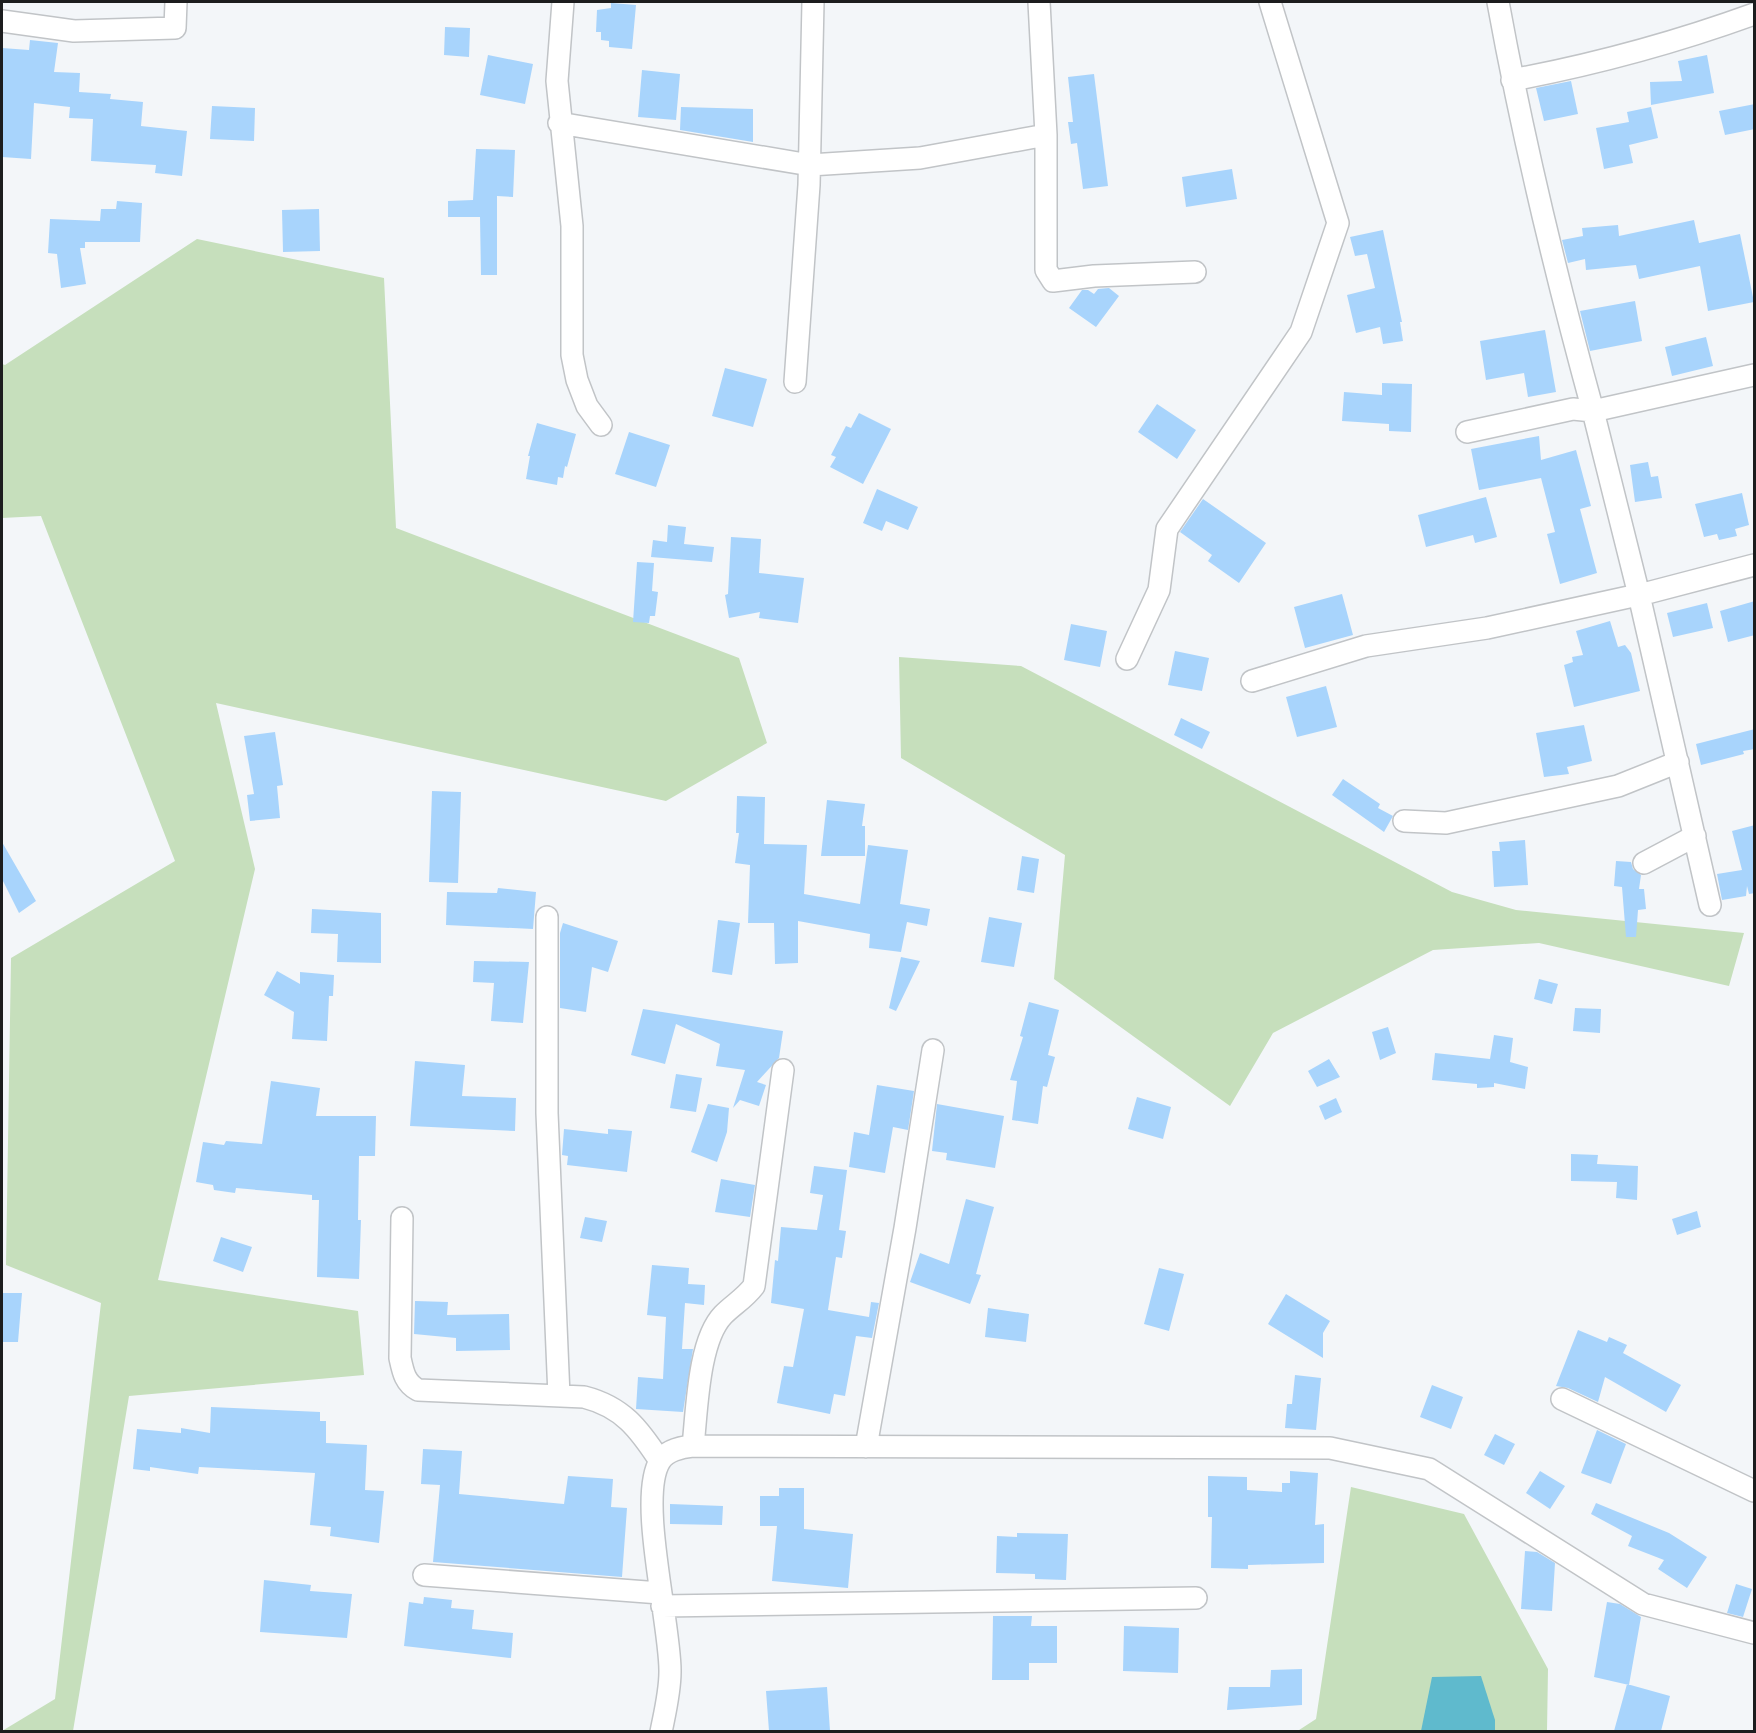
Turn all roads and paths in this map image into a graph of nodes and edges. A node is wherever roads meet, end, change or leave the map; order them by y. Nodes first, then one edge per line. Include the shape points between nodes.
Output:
1 (176, 2) edge
2 (563, 2) edge
3 (813, 2) edge
4 (1039, 2) edge
5 (1270, 2) edge
6 (1498, 2) edge
7 (1755, 14) edge
8 (2, 21) edge
9 (1512, 80) junction
10 (559, 123) junction
11 (1046, 135) junction
12 (810, 165) junction
13 (1195, 272) dead end
14 (1755, 375) edge
15 (795, 382) dead end
16 (1593, 411) junction
17 (601, 425) dead end
18 (1467, 432) dead end
19 (1755, 565) edge
20 (1639, 595) junction
21 (1127, 659) dead end
22 (1252, 681) dead end
23 (1678, 762) junction
24 (1404, 821) dead end
25 (1695, 836) junction
26 (1644, 863) dead end
27 (1710, 905) dead end
28 (547, 917) dead end
29 (933, 1050) dead end
30 (783, 1070) dead end
31 (402, 1218) dead end
32 (559, 1396) junction
33 (1562, 1399) dead end
34 (693, 1446) junction
35 (867, 1447) junction
36 (660, 1461) junction
37 (1755, 1491) edge
38 (424, 1575) dead end
39 (1196, 1599) dead end
40 (661, 1600) junction
41 (1755, 1633) edge
42 (661, 1731) edge

1 - 8 street via 175,28 74,31
2 - 10 street via 556,81
3 - 12 street
4 - 11 street
5 - 21 street via 1338,223 1301,332 1167,529 1159,590
6 - 9 street
7 - 9 street via 1681,41 1602,63
9 - 16 street via 1562,297
10 - 12 street
10 - 17 street via 572,226 572,355 587,406
11 - 12 street via 920,158
11 - 13 street via 1046,270 1053,281
12 - 15 street
14 - 16 street
16 - 18 street via 1573,409
16 - 20 street
19 - 20 street
20 - 22 street via 1487,628 1366,646
20 - 23 street
23 - 24 street via 1618,786 1446,823
23 - 25 street
25 - 26 street
25 - 27 street
28 - 32 street via 547,1113
29 - 35 street
30 - 34 street via 754,1286 723,1315 710,1337
31 - 32 street via 400,1358 403,1376 411,1386 418,1390
32 - 36 street via 605,1403 643,1435
33 - 37 street
34 - 35 street
34 - 36 street via 669,1452
35 - 41 street via 1330,1448 1429,1469 1643,1604
36 - 40 street via 653,1497
38 - 40 street
39 - 40 street
40 - 42 street via 670,1671

